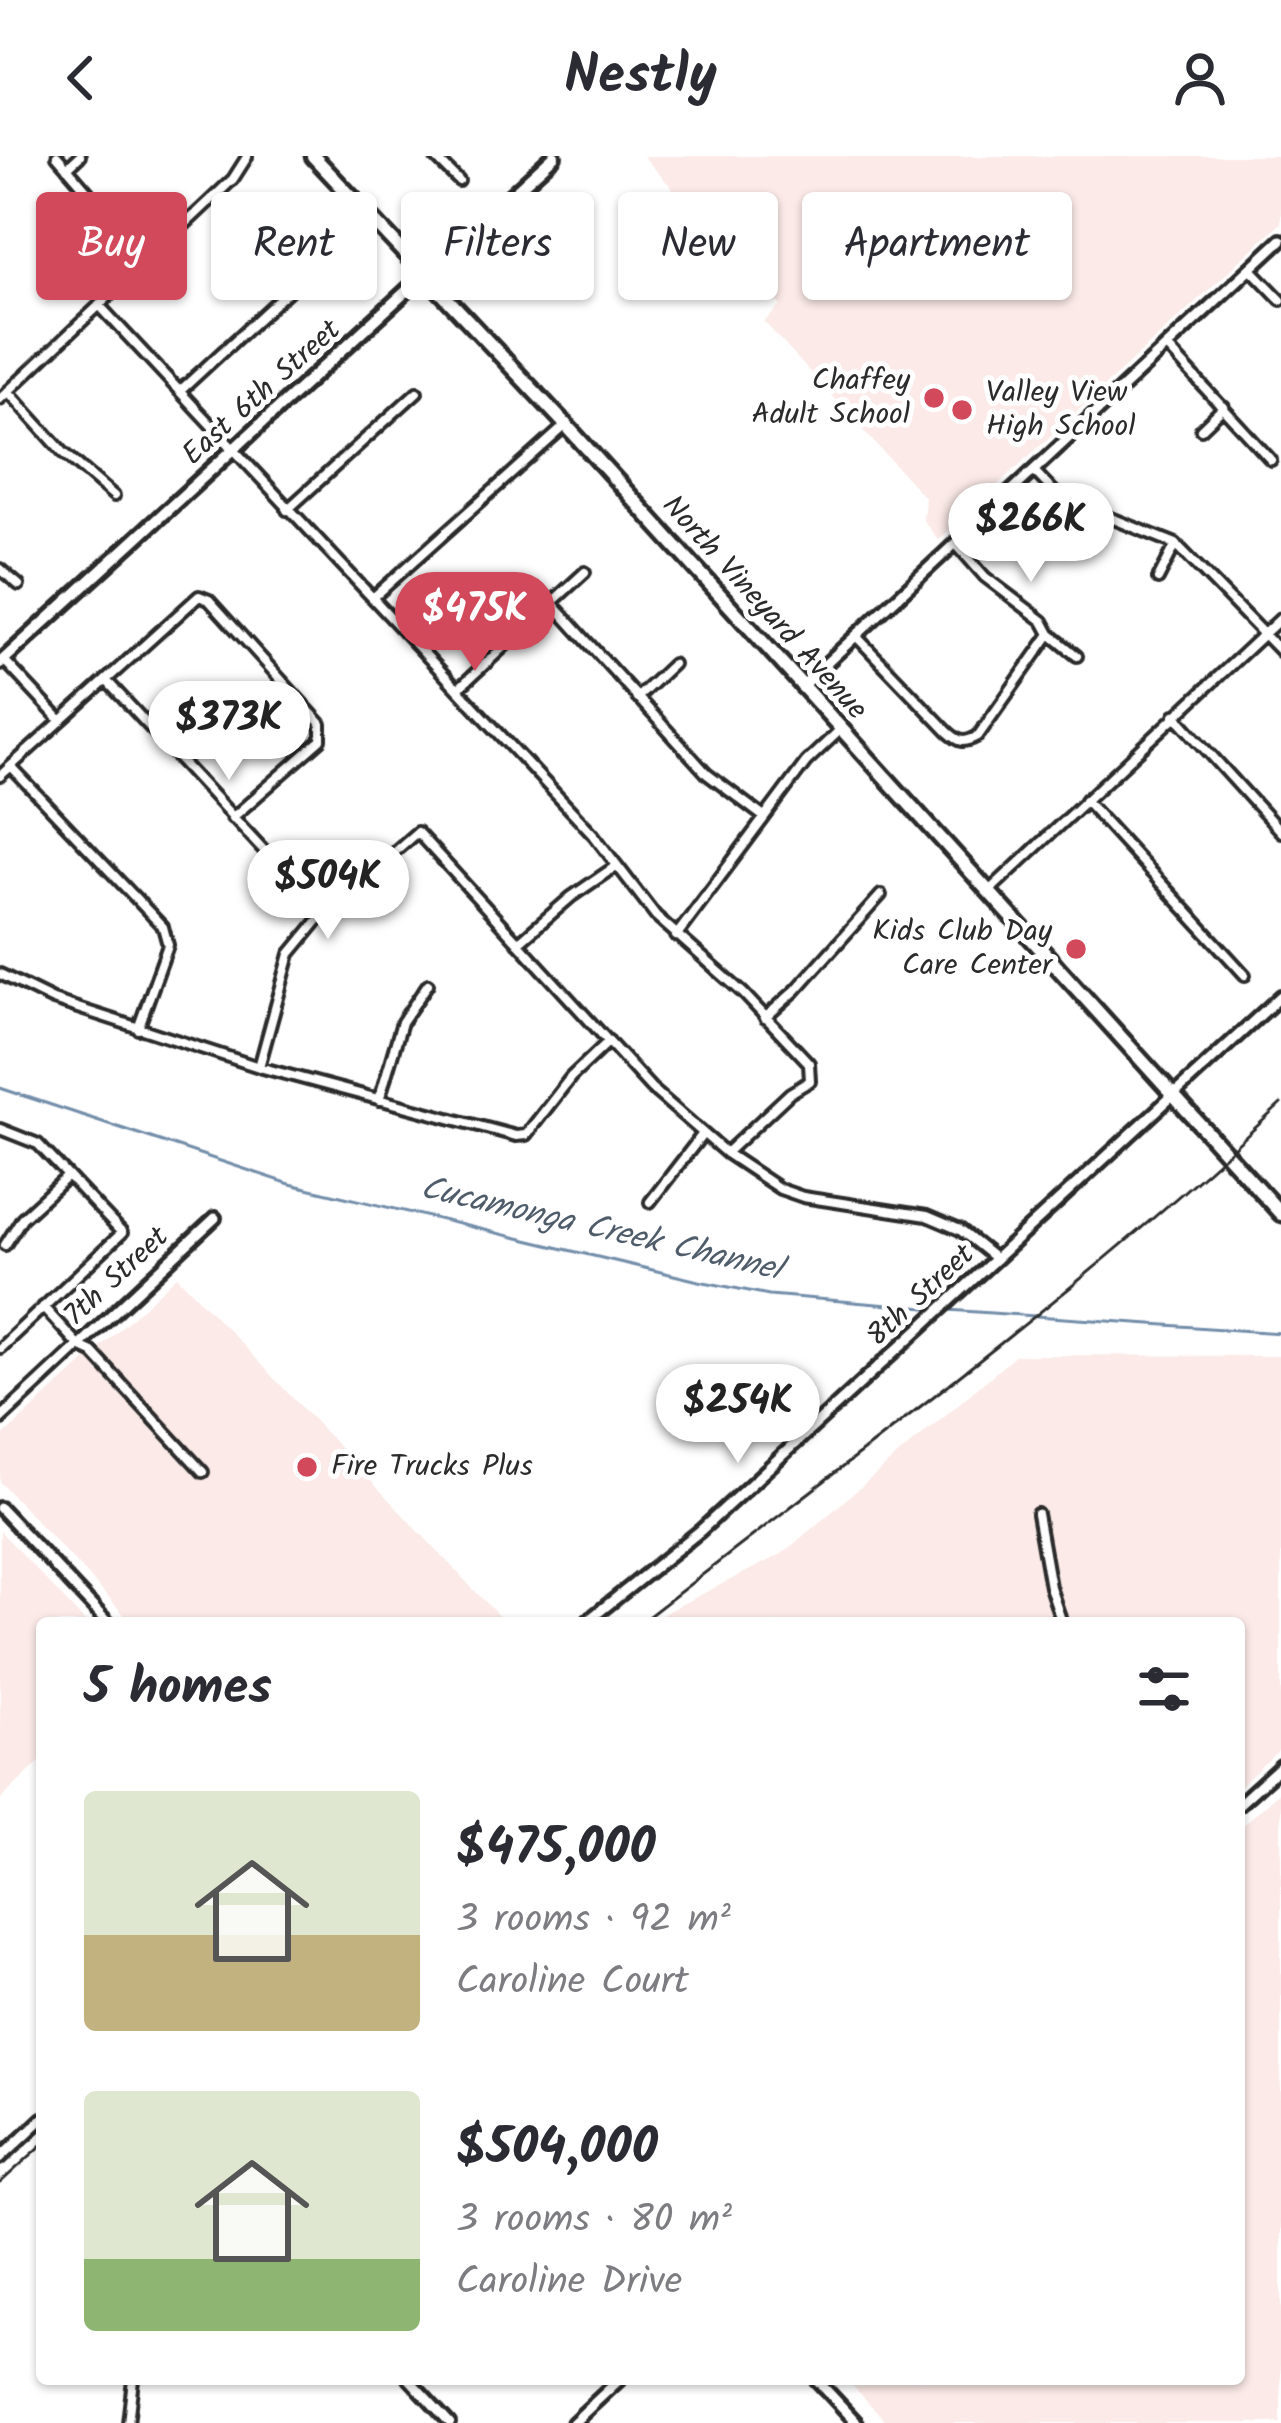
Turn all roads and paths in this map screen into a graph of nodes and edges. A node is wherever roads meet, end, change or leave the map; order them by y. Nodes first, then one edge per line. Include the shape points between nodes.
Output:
1 (57, 156) edge
2 (80, 156) edge
3 (313, 156) edge
4 (434, 156) edge
5 (554, 156) edge
6 (248, 157) edge
7 (68, 168) junction
8 (459, 181) dead end
9 (89, 192) edge
10 (514, 192) edge
11 (187, 222) edge
12 (1281, 240) edge
13 (401, 248) edge
14 (1250, 269) junction
15 (401, 295) edge
16 (104, 300) edge
17 (279, 300) edge
18 (450, 300) edge
19 (1281, 300) edge
20 (99, 305) junction
21 (1167, 347) junction
22 (180, 391) junction
23 (417, 392) dead end
24 (4, 395) edge
25 (1224, 407) junction
26 (566, 425) junction
27 (1201, 429) dead end
28 (232, 452) junction
29 (1271, 460) dead end
30 (1034, 471) junction
31 (114, 496) dead end
32 (287, 510) junction
33 (956, 544) junction
34 (1176, 544) junction
35 (0, 569) edge
36 (585, 572) dead end
37 (1158, 579) dead end
38 (19, 585) dead end
39 (375, 596) junction
40 (552, 604) junction
41 (1281, 618) edge
42 (1264, 633) junction
43 (1050, 634) junction
44 (856, 636) junction
45 (1281, 652) edge
46 (1077, 656) dead end
47 (2, 662) edge
48 (673, 664) dead end
49 (106, 680) junction
50 (801, 686) junction
51 (459, 688) junction
52 (637, 698) junction
53 (1174, 715) junction
54 (61, 721) junction
55 (841, 729) junction
56 (11, 766) junction
57 (0, 776) edge
58 (1085, 800) junction
59 (764, 817) junction
60 (232, 818) junction
61 (1281, 832) edge
62 (616, 866) junction
63 (988, 891) junction
64 (880, 895) dead end
65 (323, 914) junction
66 (676, 936) junction
67 (518, 943) junction
68 (0, 974) edge
69 (1245, 975) dead end
70 (428, 984) dead end
71 (1281, 996) edge
72 (765, 1018) junction
73 (138, 1029) junction
74 (609, 1041) junction
75 (259, 1067) junction
76 (1176, 1094) junction
77 (379, 1100) junction
78 (0, 1130) edge
79 (702, 1135) junction
80 (726, 1153) junction
81 (68, 1176) junction
82 (650, 1202) dead end
83 (1281, 1214) edge
84 (215, 1218) dead end
85 (5, 1245) dead end
86 (996, 1259) junction
87 (43, 1307) junction
88 (0, 1332) edge
89 (4, 1344) edge
90 (79, 1346) junction
91 (0, 1420) edge
92 (202, 1472) dead end
93 (0, 1508) edge
94 (1037, 1514) dead end
95 (102, 1617) edge
96 (592, 1617) edge
97 (1060, 1617) edge
98 (1281, 1766) edge
99 (1245, 1799) edge
100 (36, 2125) edge
101 (0, 2158) edge
102 (132, 2385) edge
103 (415, 2385) edge
104 (614, 2385) edge
105 (822, 2385) edge
106 (128, 2423) edge
107 (450, 2423) edge
108 (573, 2423) edge
109 (857, 2423) edge

1 - 7 street
2 - 7 street
3 - 13 main road, North Vineyard Avenue
4 - 8 street
5 - 10 main road, East 6th Street
6 - 11 street
7 - 9 street
12 - 14 street
14 - 19 street
14 - 21 street
15 - 28 main road, East 6th Street
16 - 20 street
17 - 22 street
18 - 26 main road, North Vineyard Avenue
20 - 22 street
20 - 24 street
21 - 25 street
21 - 30 street
22 - 28 street
23 - 32 street
24 - 31 street
25 - 27 street
25 - 29 street
26 - 39 street
26 - 50 main road, North Vineyard Avenue
28 - 32 street
28 - 47 main road, East 6th Street
30 - 33 street
30 - 34 street via 1059,497
32 - 39 street
33 - 43 street
33 - 44 street
34 - 37 street
34 - 42 street
35 - 38 street
36 - 40 street
39 - 51 street
40 - 51 street
40 - 52 street
41 - 42 street
42 - 45 street
42 - 53 street
43 - 44 street via 967,742 948,733
43 - 46 street
44 - 50 street
47 - 54 street
48 - 52 street
49 - 54 street
49 - 60 street
49 - 60 street via 199,596 209,601 323,731
50 - 55 main road, North Vineyard Avenue
51 - 62 street
52 - 59 street via 707,774
53 - 58 street
53 - 61 street
54 - 56 street
55 - 59 street
55 - 63 main road, North Vineyard Avenue
56 - 57 street
56 - 73 street via 163,927 169,945
58 - 63 street
58 - 69 street
59 - 66 street
60 - 65 street
62 - 66 street
62 - 67 street
63 - 76 main road, North Vineyard Avenue
64 - 72 street
65 - 67 street via 417,832
65 - 75 street via 290,954
66 - 72 street
67 - 74 street
68 - 73 street
70 - 77 street via 402,1022
71 - 76 street, 8th Street
72 - 80 street via 812,1070 809,1081
73 - 75 street
74 - 77 street via 526,1135
74 - 79 street
75 - 77 street
76 - 83 main road, North Vineyard Avenue
76 - 86 street, 8th Street
78 - 81 street via 38,1144
79 - 80 street
79 - 82 street
80 - 86 street via 803,1197 927,1216
81 - 85 street
81 - 87 street via 122,1233
84 - 90 street, 7th Street
86 - 96 street, 8th Street via 700,1531
87 - 89 street
87 - 90 street
88 - 89 street
90 - 91 street, 7th Street
90 - 92 street
93 - 95 street
94 - 97 street
98 - 99 street
100 - 101 street
102 - 106 street
103 - 107 street
104 - 108 street
105 - 109 street

